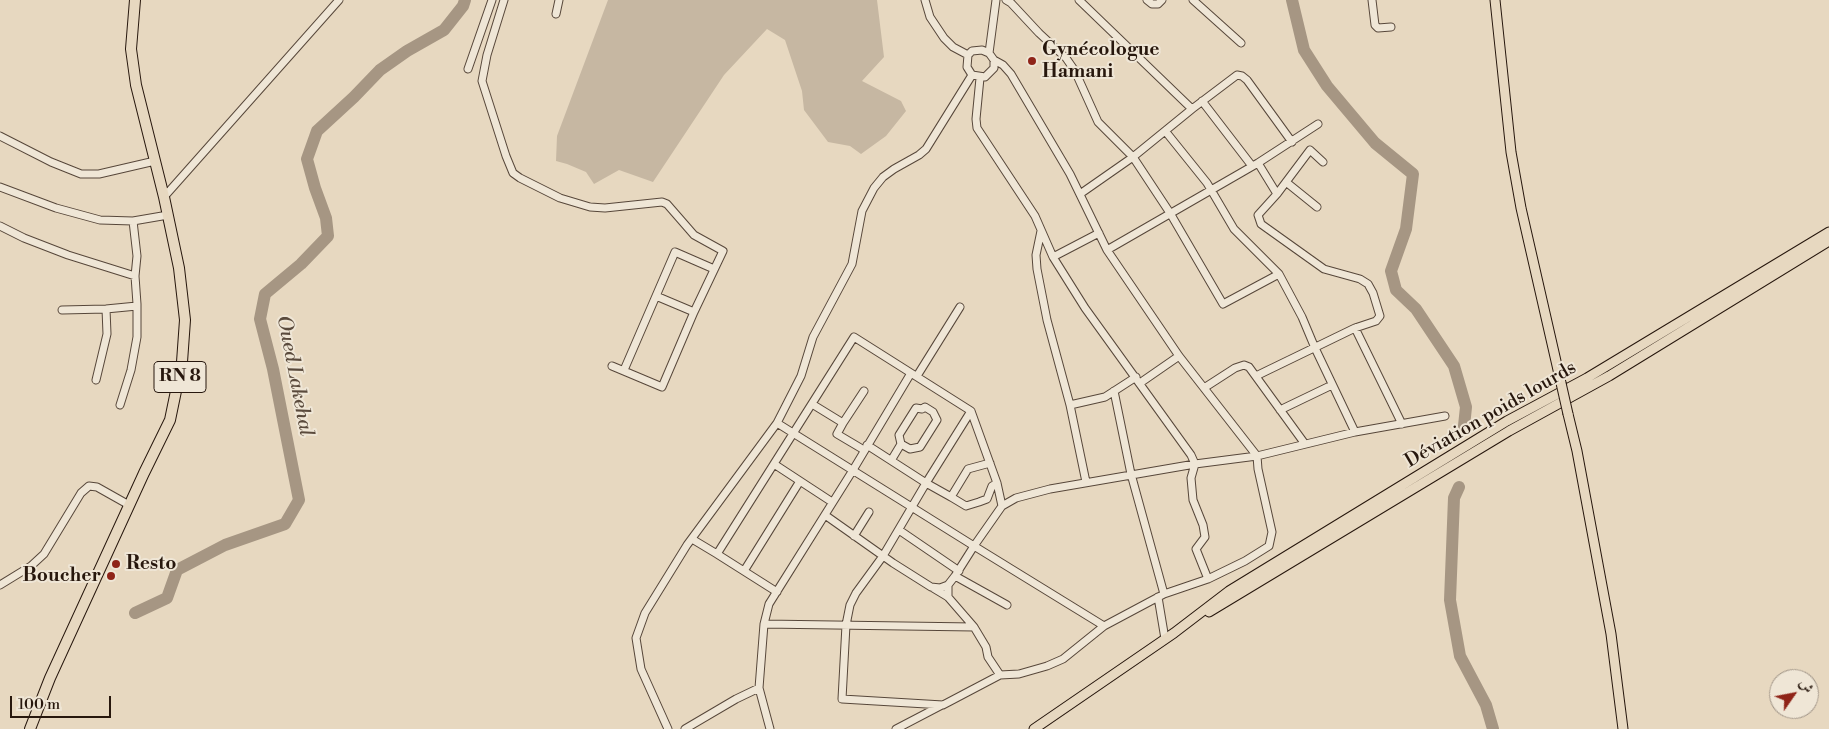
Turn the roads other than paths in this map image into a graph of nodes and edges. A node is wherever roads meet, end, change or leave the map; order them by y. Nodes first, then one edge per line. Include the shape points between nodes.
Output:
1 (135, 0) edge
2 (338, 0) edge
3 (492, 0) edge
4 (504, 0) edge
5 (559, 0) edge
6 (925, 0) edge
7 (996, 0) edge
8 (1006, 0) edge
9 (1079, 0) edge
10 (1147, 0) edge
11 (1162, 0) edge
12 (1193, 0) edge
13 (1372, 0) edge
14 (1495, 0) edge
15 (556, 14) dead end
16 (1391, 27) dead end
17 (1241, 43) dead end
18 (968, 55) junction
19 (992, 57) junction
20 (468, 69) dead end
21 (972, 75) junction
22 (980, 78) junction
23 (1202, 101) junction
24 (1192, 109) junction
25 (1318, 124) dead end
26 (1166, 132) junction
27 (0, 136) edge
28 (1292, 142) junction
29 (1133, 157) junction
30 (155, 161) junction
31 (1323, 162) dead end
32 (1255, 164) junction
33 (1286, 182) junction
34 (0, 187) edge
35 (1211, 190) junction
36 (1080, 194) junction
37 (1277, 194) junction
38 (164, 197) junction
39 (1317, 207) dead end
40 (1170, 213) junction
41 (168, 215) junction
42 (133, 221) junction
43 (0, 226) edge
44 (1041, 230) junction
45 (1829, 232) edge
46 (1099, 233) junction
47 (1829, 241) edge
48 (1107, 250) junction
49 (1053, 257) junction
50 (714, 269) junction
51 (1279, 274) junction
52 (135, 276) junction
53 (656, 296) junction
54 (137, 306) junction
55 (960, 307) dead end
56 (106, 309) junction
57 (62, 310) dead end
58 (694, 312) junction
59 (1355, 328) junction
60 (1314, 348) junction
61 (1178, 356) junction
62 (612, 366) dead end
63 (624, 370) junction
64 (914, 375) junction
65 (1256, 376) junction
66 (96, 380) dead end
67 (1138, 380) junction
68 (1332, 385) junction
69 (1204, 388) junction
70 (864, 390) dead end
71 (1114, 391) junction
72 (812, 404) junction
73 (120, 405) dead end
74 (1070, 405) junction
75 (1280, 410) junction
76 (971, 411) junction
77 (1445, 416) dead end
78 (778, 423) junction
79 (843, 423) junction
80 (1402, 424) junction
81 (1355, 432) junction
82 (794, 434) junction
83 (901, 444) junction
84 (1305, 444) junction
85 (866, 447) junction
86 (1257, 456) junction
87 (892, 460) junction
88 (990, 463) junction
89 (774, 464) junction
90 (1195, 464) junction
91 (853, 470) junction
92 (1131, 474) junction
93 (800, 481) junction
94 (1086, 482) junction
95 (926, 483) junction
96 (997, 483) junction
97 (951, 498) junction
98 (832, 502) junction
99 (129, 504) junction
100 (1002, 506) junction
101 (912, 507) junction
102 (869, 512) dead end
103 (824, 515) junction
104 (899, 530) junction
105 (854, 536) junction
106 (692, 539) junction
107 (974, 546) junction
108 (717, 554) junction
109 (883, 556) junction
110 (744, 571) junction
111 (957, 573) junction
112 (1208, 579) junction
113 (0, 585) edge
114 (948, 585) junction
115 (931, 587) junction
116 (776, 592) junction
117 (1161, 595) junction
118 (948, 596) junction
119 (1007, 605) dead end
120 (764, 624) junction
121 (846, 626) junction
122 (1104, 626) junction
123 (974, 627) junction
124 (1174, 633) junction
125 (1165, 639) junction
126 (1000, 675) junction
127 (759, 688) junction
128 (943, 705) junction
129 (1620, 710) junction
130 (30, 729) edge
131 (668, 729) edge
132 (685, 729) edge
133 (770, 729) edge
134 (896, 729) edge
135 (1034, 729) edge
136 (1623, 729) edge
137 (1627, 729) edge

1 - 30 highway, RN 8 via 131,49 136,85
2 - 38 street
3 - 20 street
4 - 50 street via 482,81 513,173 560,198 584,206 605,208 667,204 694,235 723,251
5 - 15 street
6 - 18 street via 930,16 944,38
7 - 19 street
8 - 29 street via 1066,58 1079,78 1098,122
9 - 24 street
10 - 11 street via 1158,4
12 - 17 street
13 - 16 street via 1375,25 1378,28
14 - 129 main road, bridge via 1511,152 1577,451 1611,634
18 - 19 street via 982,50
18 - 21 street via 967,68
19 - 22 street via 992,72
19 - 36 street via 1011,74
21 - 22 street
21 - 78 street via 926,149 883,178 867,200 858,227 852,264 813,337 800,376
22 - 44 street via 977,128
23 - 24 street
23 - 28 street via 1237,75 1242,76
23 - 32 street
24 - 26 street
25 - 28 street
26 - 29 street
26 - 35 street
27 - 30 street via 81,174 99,174
28 - 32 street
29 - 36 street
29 - 40 street
30 - 38 highway, RN 8
31 - 33 street via 1310,150
32 - 35 street
32 - 37 street
33 - 37 street
33 - 39 street
34 - 42 street via 100,220
35 - 40 street
35 - 51 street via 1234,229
36 - 46 street
37 - 59 street via 1258,215 1261,224 1324,269 1368,284 1380,316 1376,321
38 - 41 highway, RN 8
40 - 48 street
40 - 51 street via 1223,304
41 - 42 street
41 - 99 highway, RN 8 via 180,268 185,320 182,362 170,420
42 - 52 street via 137,256
43 - 52 street via 68,255
44 - 49 street
44 - 74 street via 1037,269
45 - 124 main road, Déviation poids lourds via 1245,581
46 - 48 street
46 - 49 street
47 - 124 main road, Déviation poids lourds via 1609,376 1509,430
48 - 61 street
49 - 67 street via 1085,308
50 - 53 street via 675,252
50 - 58 street
51 - 60 street
52 - 54 street
53 - 58 street
53 - 63 street
54 - 56 street
54 - 73 street via 132,370
55 - 64 street
56 - 57 street
56 - 66 street via 108,334
58 - 63 street via 662,388
59 - 60 street
59 - 80 street
60 - 65 street
60 - 68 street
61 - 67 street
61 - 69 street
62 - 63 street
64 - 72 street via 854,337
64 - 76 street
64 - 85 street
65 - 69 street via 1244,366
65 - 75 street
67 - 71 street
67 - 90 street
68 - 75 street
68 - 81 street
69 - 86 street
70 - 79 street
71 - 74 street
71 - 92 street
72 - 79 street
72 - 82 street
74 - 94 street
75 - 84 street
76 - 88 street
76 - 95 street
77 - 80 street
78 - 82 street
78 - 106 street
79 - 85 street via 837,434
80 - 81 street
81 - 84 street
82 - 89 street
82 - 91 street
83 - 83 street via 899,435 916,408 925,407 933,412 937,420 920,447 910,449
83 - 87 street
84 - 86 street
85 - 87 street
85 - 91 street
86 - 90 street
86 - 112 street via 1272,532 1270,542 1266,549
87 - 95 street
88 - 96 street
88 - 97 street via 968,469
89 - 93 street
89 - 108 street
90 - 92 street
90 - 112 street via 1191,478 1193,500 1205,537 1196,549
91 - 98 street
91 - 101 street
92 - 94 street
92 - 117 street
93 - 98 street
93 - 110 street
94 - 100 street via 1050,488 1016,498
95 - 97 street
95 - 101 street
96 - 97 street via 992,486 987,499 979,502 966,506
96 - 100 street
98 - 103 street
99 - 113 street via 89,486 81,493 44,554
99 - 130 highway, RN 8
100 - 107 street
101 - 104 street
101 - 107 street
102 - 105 street
103 - 105 street
103 - 116 street
104 - 109 street
104 - 111 street
105 - 109 street
106 - 108 street
106 - 131 street via 645,613 636,638 641,669
107 - 111 street
107 - 122 street
108 - 110 street
109 - 115 street
109 - 121 street via 850,605
110 - 116 street
111 - 114 street
111 - 119 street
112 - 117 street
114 - 115 street
114 - 118 street
115 - 118 street
116 - 120 street
117 - 122 street
117 - 125 street
118 - 123 street
120 - 121 street
120 - 127 street
121 - 123 street
121 - 128 street via 842,699
122 - 126 street via 1063,659 1019,674
123 - 126 street
124 - 125 main road, Déviation poids lourds
125 - 135 main road, Déviation poids lourds
126 - 128 street
127 - 132 street
127 - 133 street
128 - 134 street
129 - 136 main road
129 - 137 street

